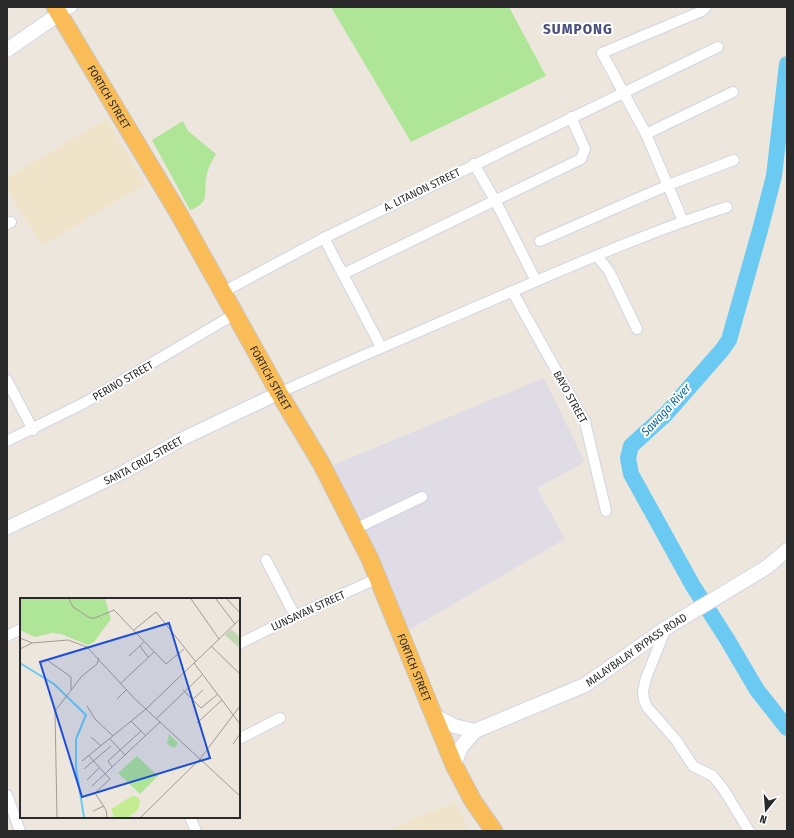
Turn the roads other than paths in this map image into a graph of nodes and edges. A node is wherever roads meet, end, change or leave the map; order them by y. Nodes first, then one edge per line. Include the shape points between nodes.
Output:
1 (706, 7) edge
2 (62, 9) edge
3 (718, 47) dead end
4 (7, 50) edge
5 (733, 92) dead end
6 (623, 94) junction
7 (570, 117) junction
8 (646, 134) junction
9 (734, 160) dead end
10 (474, 164) junction
11 (666, 186) junction
12 (496, 202) junction
13 (727, 207) dead end
14 (683, 221) junction
15 (324, 238) junction
16 (540, 241) dead end
17 (597, 256) junction
18 (343, 274) junction
19 (536, 281) junction
20 (512, 291) junction
21 (223, 292) junction
22 (235, 314) junction
23 (637, 329) dead end
24 (381, 347) junction
25 (7, 380) edge
26 (279, 393) junction
27 (33, 430) junction
28 (7, 441) edge
29 (422, 497) dead end
30 (606, 511) dead end
31 (7, 528) edge
32 (355, 529) junction
33 (787, 550) edge
34 (266, 560) dead end
35 (378, 578) junction
36 (295, 616) junction
37 (672, 625) junction
38 (20, 630) edge
39 (7, 636) edge
40 (240, 644) edge
41 (435, 716) junction
42 (280, 718) dead end
43 (475, 731) junction
44 (240, 738) edge
45 (454, 766) junction
46 (7, 795) edge
47 (190, 818) edge
48 (20, 831) edge
49 (196, 831) edge
50 (494, 831) edge
51 (749, 831) edge

1 - 6 street via 702,11 602,53
2 - 4 main road
2 - 21 highway, FORTICH STREET
3 - 6 street, A. LITANON STREET
5 - 8 street
6 - 7 street, A. LITANON STREET
6 - 8 street
7 - 10 street, A. LITANON STREET
7 - 12 street via 585,149 584,157
8 - 11 street
9 - 11 street
10 - 12 street
10 - 15 street, A. LITANON STREET
11 - 14 street
11 - 16 street
12 - 18 street
12 - 19 street
13 - 14 street
14 - 17 street
15 - 18 street
15 - 21 street, A. LITANON STREET
17 - 19 street
17 - 23 street via 609,271
18 - 24 street
19 - 20 street
20 - 24 street
20 - 30 street, BAYO STREET via 585,422
21 - 22 highway, FORTICH STREET
22 - 26 highway, FORTICH STREET
22 - 27 street, PERINO STREET via 125,380
24 - 26 street
25 - 27 street
26 - 31 street, SANTA CRUZ STREET
26 - 32 highway, FORTICH STREET via 321,463
27 - 28 street, PERINO STREET
29 - 32 street
32 - 35 highway, FORTICH STREET
33 - 37 main road, MALAYBALAY BYPASS ROAD via 767,567
34 - 36 street
35 - 36 street, LUNSAYAN STREET
35 - 41 highway, FORTICH STREET
36 - 40 street, LUNSAYAN STREET
37 - 43 main road, MALAYBALAY BYPASS ROAD via 585,685
37 - 51 street via 646,678 644,700 693,766 713,776
38 - 39 street
41 - 43 main road via 454,726
41 - 45 highway, FORTICH STREET
42 - 44 street
43 - 45 main road, MALAYBALAY BYPASS ROAD via 461,747
45 - 50 highway, FORTICH STREET via 473,801
46 - 48 street
47 - 49 street

